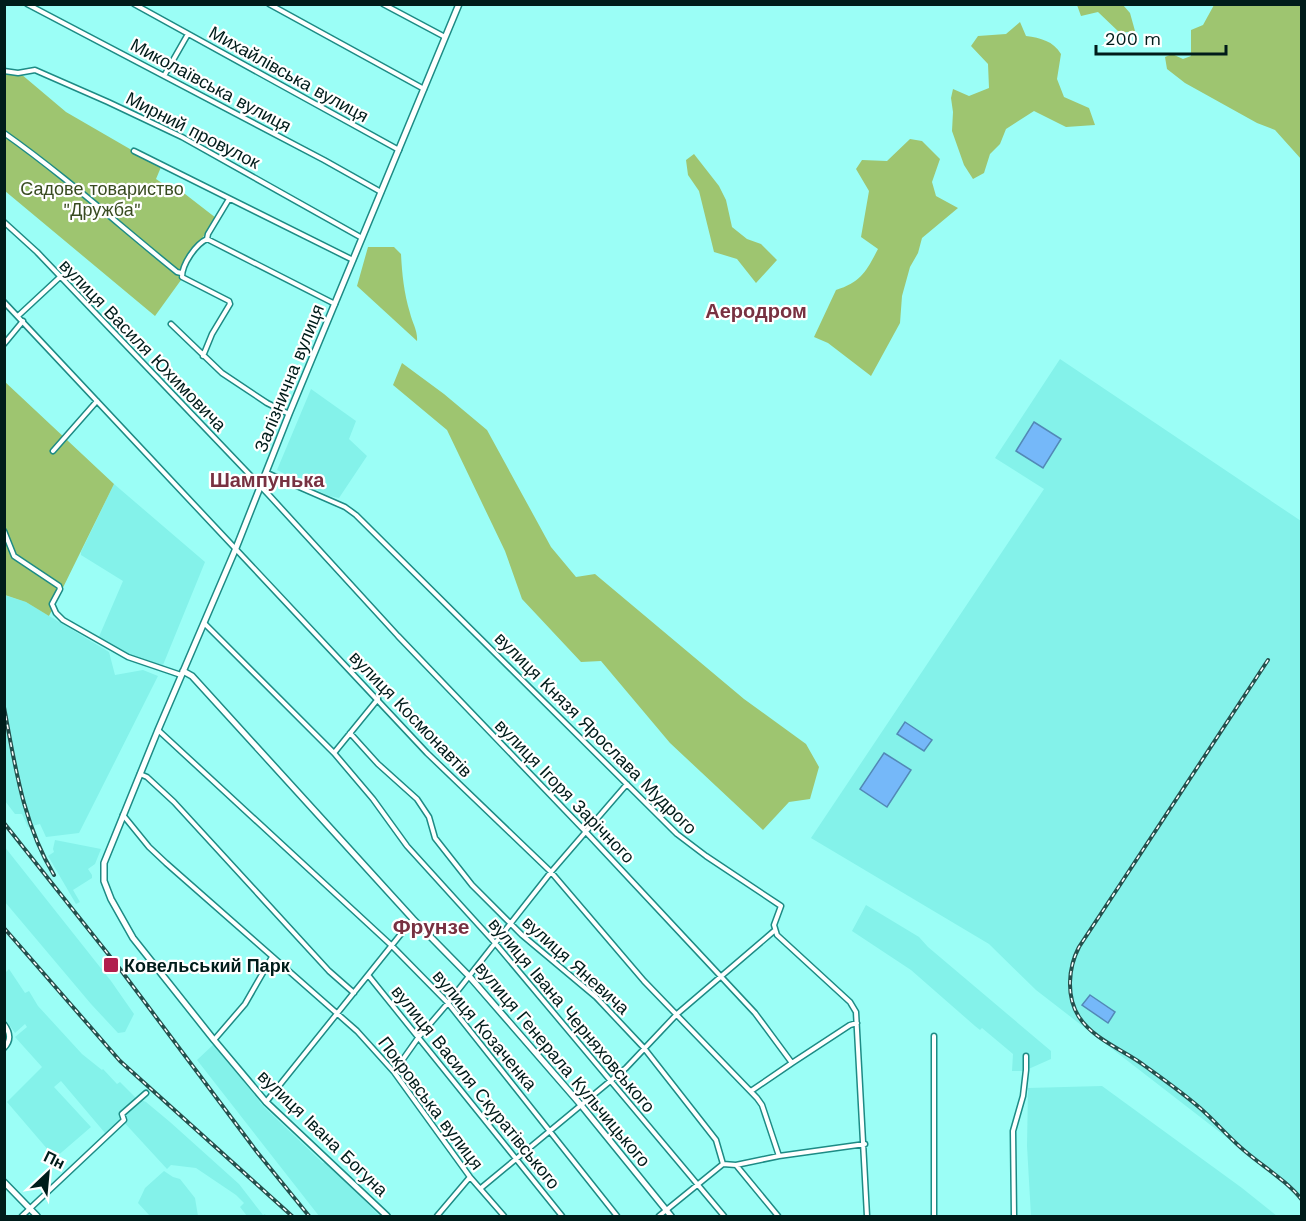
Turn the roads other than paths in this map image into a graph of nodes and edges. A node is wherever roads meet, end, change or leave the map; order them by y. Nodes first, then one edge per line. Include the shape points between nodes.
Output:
1 (27, 4) edge
2 (134, 4) edge
3 (268, 4) edge
4 (383, 4) edge
5 (459, 4) edge
6 (188, 34) junction
7 (446, 37) junction
8 (4, 71) edge
9 (164, 76) junction
10 (424, 89) junction
11 (4, 133) edge
12 (399, 150) junction
13 (134, 151) dead end
14 (381, 192) junction
15 (229, 199) junction
16 (4, 222) edge
17 (362, 238) junction
18 (207, 239) junction
19 (353, 260) junction
20 (181, 273) junction
21 (60, 277) junction
22 (4, 302) edge
23 (335, 304) junction
24 (18, 316) junction
25 (23, 321) junction
26 (171, 324) dead end
27 (4, 344) edge
28 (203, 356) junction
29 (97, 401) junction
30 (289, 414) junction
31 (53, 451) dead end
32 (267, 473) junction
33 (261, 487) junction
34 (4, 531) edge
35 (236, 548) junction
36 (203, 623) junction
37 (182, 673) junction
38 (378, 699) junction
39 (158, 730) junction
40 (350, 733) junction
41 (334, 753) junction
42 (139, 774) junction
43 (627, 783) junction
44 (122, 814) junction
45 (585, 831) junction
46 (104, 862) joint
47 (551, 872) junction
48 (413, 919) junction
49 (510, 924) junction
50 (774, 931) junction
51 (495, 944) junction
52 (391, 945) junction
53 (272, 957) junction
54 (368, 975) junction
55 (469, 976) junction
56 (721, 976) junction
57 (354, 993) junction
58 (448, 1003) junction
59 (338, 1014) junction
60 (678, 1014) junction
61 (857, 1023) junction
62 (4, 1024) edge
63 (934, 1036) dead end
64 (418, 1038) junction
65 (214, 1040) junction
66 (4, 1048) edge
67 (644, 1048) junction
68 (1026, 1056) dead end
69 (792, 1063) junction
70 (394, 1072) junction
71 (611, 1080) junction
72 (750, 1091) junction
73 (146, 1093) dead end
74 (266, 1102) junction
75 (581, 1105) junction
76 (550, 1131) junction
77 (865, 1144) junction
78 (779, 1156) junction
79 (516, 1159) junction
80 (723, 1164) junction
81 (736, 1165) junction
82 (470, 1177) junction
83 (4, 1182) edge
84 (698, 1185) junction
85 (481, 1188) junction
86 (30, 1209) junction
87 (666, 1210) junction
88 (22, 1216) edge
89 (37, 1216) edge
90 (387, 1216) edge
91 (437, 1216) edge
92 (504, 1216) edge
93 (562, 1216) edge
94 (616, 1216) edge
95 (659, 1216) edge
96 (671, 1216) edge
97 (723, 1216) edge
98 (778, 1216) edge
99 (867, 1216) edge
100 (934, 1216) edge
101 (1014, 1216) edge

1 - 9 street, Миколаївська вулиця
2 - 6 street, Михайлівська вулиця
3 - 10 street
4 - 7 street
5 - 7 street, Залізнична вулиця
6 - 9 street
6 - 12 street, Михайлівська вулиця
7 - 10 street, Залізнична вулиця
8 - 17 street, Мирний провулок via 35,70 182,136
9 - 14 street, Миколаївська вулиця
10 - 12 street, Залізнична вулиця
11 - 20 street
12 - 14 street, Залізнична вулиця
13 - 15 street
14 - 17 street, Залізнична вулиця
15 - 18 street
15 - 19 street
16 - 21 street, вулиця Василя Юхимовича
17 - 19 street, Залізнична вулиця
18 - 20 street via 197,247
18 - 23 street
19 - 23 street, Залізнична вулиця
20 - 28 street via 186,280 230,304
21 - 24 street
21 - 33 street, вулиця Василя Юхимовича
22 - 24 street, вулиця Космонавтів
23 - 30 street, Залізнична вулиця
24 - 25 street, вулиця Космонавтів
25 - 27 street
25 - 29 street, вулиця Космонавтів
26 - 28 street
28 - 30 street via 222,373
29 - 31 street
29 - 35 street, вулиця Космонавтів
30 - 32 street, Залізнична вулиця
32 - 33 street, Залізнична вулиця
32 - 43 street, вулиця Князя Ярослава Мудрого via 356,515
33 - 35 street, Залізнична вулиця
33 - 45 street, вулиця Ігоря Зарічного
34 - 37 street via 14,556 59,586 52,604 63,620 128,657
35 - 36 street, Залізнична вулиця
35 - 38 street, вулиця Космонавтів
36 - 37 street, Залізнична вулиця
36 - 41 street, вулиця Івана Черняховського
37 - 39 street, Залізнична вулиця
37 - 48 street, вулиця Генерала Кульчицького via 192,676
38 - 40 street
38 - 47 street, вулиця Космонавтів via 427,753
39 - 42 street, Залізнична вулиця
39 - 52 street, вулиця Козаченка
40 - 41 street
40 - 49 street, вулиця Яневича via 417,799 444,851
41 - 51 street, вулиця Івана Черняховського via 407,846
42 - 44 street, Залізнична вулиця
42 - 57 street via 174,802
43 - 45 street
43 - 50 street, вулиця Князя Ярослава Мудрого via 691,845 781,906
44 - 46 street, Залізнична вулиця
44 - 53 street, Покровська вулиця via 166,863
45 - 47 street
45 - 56 street, вулиця Ігоря Зарічного
46 - 65 street, вулиця Івана Богуна via 104,881 133,938
47 - 49 street
47 - 60 street, вулиця Космонавтів via 644,981
48 - 52 street
48 - 55 street, вулиця Генерала Кульчицького
49 - 51 street
49 - 67 street, вулиця Яневича via 597,998
50 - 56 street
50 - 61 street via 850,1002
51 - 55 street
51 - 71 street, вулиця Івана Черняховського
52 - 54 street
52 - 58 street, вулиця Козаченка
53 - 59 street, Покровська вулиця
53 - 65 street via 245,1004
54 - 57 street
54 - 64 street, вулиця Василя Скуратівського
55 - 58 street
55 - 75 street, вулиця Генерала Кульчицького
56 - 60 street
56 - 69 street, вулиця Ігоря Зарічного
57 - 59 street
58 - 64 street
58 - 76 street, вулиця Козаченка
59 - 70 street, Покровська вулиця
59 - 74 street
60 - 67 street
60 - 72 street, вулиця Космонавтів
61 - 69 street
61 - 77 street
62 - 66 street via 10,1038
63 - 100 street
64 - 70 street
64 - 79 street, вулиця Василя Скуратівського
65 - 74 street, вулиця Івана Богуна
67 - 71 street
67 - 80 street, вулиця Яневича via 716,1140
68 - 101 street via 1023,1096 1014,1131
69 - 72 street
70 - 82 street, Покровська вулиця
71 - 75 street
71 - 84 street, вулиця Івана Черняховського
72 - 78 street, вулиця Космонавтів via 762,1105
73 - 86 street via 122,1114 124,1120
74 - 90 street, вулиця Івана Богуна
75 - 76 street
75 - 87 street, вулиця Генерала Кульчицького
76 - 79 street
76 - 94 street, вулиця Козаченка
77 - 78 street
77 - 99 street
78 - 81 street
79 - 85 street
79 - 93 street, вулиця Василя Скуратівського
80 - 81 street
80 - 84 street
81 - 98 street
82 - 85 street, Покровська вулиця
82 - 91 street
83 - 86 street
84 - 87 street
84 - 97 street, вулиця Івана Черняховського
85 - 92 street, Покровська вулиця
86 - 88 street
86 - 89 street
87 - 95 street
87 - 96 street, вулиця Генерала Кульчицького

